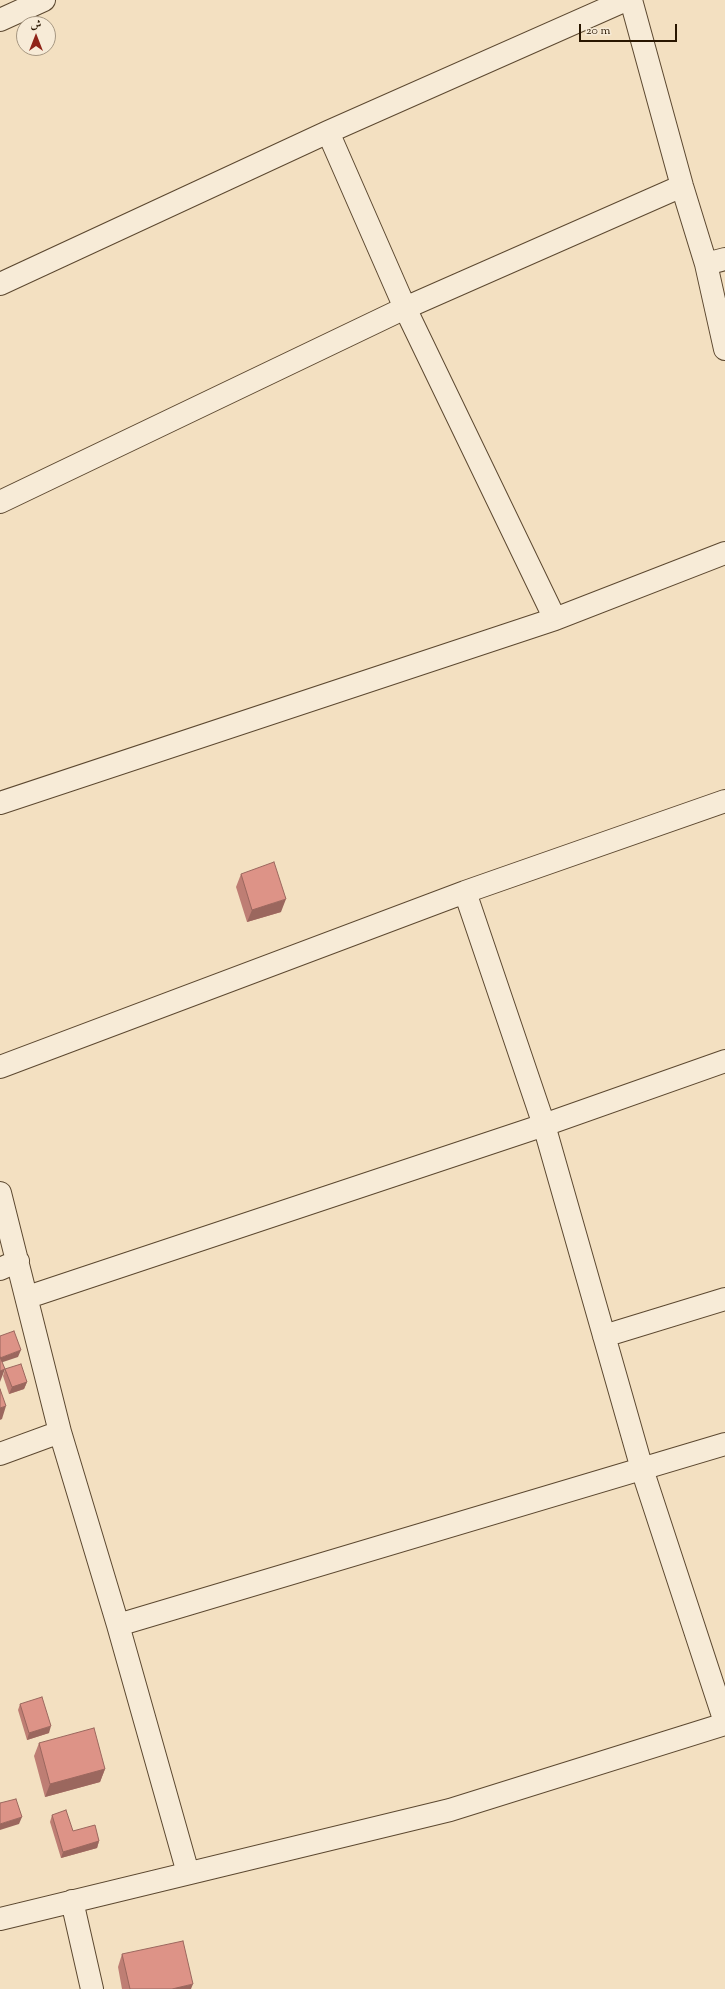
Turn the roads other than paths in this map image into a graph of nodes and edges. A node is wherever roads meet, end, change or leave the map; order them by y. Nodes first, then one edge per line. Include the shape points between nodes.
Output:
1 (44, 0) edge
2 (626, 0) edge
3 (631, 0) edge
4 (0, 20) edge
5 (328, 132) junction
6 (682, 186) junction
7 (716, 261) edge
8 (0, 284) edge
9 (405, 308) junction
10 (725, 349) edge
11 (0, 502) edge
12 (725, 553) edge
13 (556, 619) junction
14 (725, 801) edge
15 (0, 803) edge
16 (465, 892) junction
17 (725, 1061) edge
18 (0, 1067) edge
19 (544, 1125) junction
20 (0, 1193) edge
21 (9, 1265) edge
22 (28, 1297) junction
23 (725, 1299) edge
24 (604, 1336) junction
25 (60, 1432) junction
26 (725, 1444) edge
27 (0, 1454) edge
28 (642, 1469) junction
29 (118, 1625) junction
30 (725, 1723) edge
31 (188, 1872) junction
32 (72, 1901) junction
33 (0, 1919) edge
34 (92, 1989) edge

1 - 4 street
2 - 5 street
3 - 6 street
5 - 8 street
5 - 9 street
6 - 7 street
6 - 9 street
7 - 10 street
9 - 11 street
9 - 13 street
12 - 13 street
13 - 15 street
14 - 16 street
16 - 18 street
16 - 19 street
17 - 19 street
19 - 22 street
19 - 24 street
20 - 21 street
21 - 22 street
22 - 25 street
23 - 24 street
24 - 28 street
25 - 27 street
25 - 29 street
26 - 28 street
28 - 29 street
28 - 30 street
29 - 31 street
30 - 31 street via 450,1810
31 - 32 street
32 - 33 street
32 - 34 street

